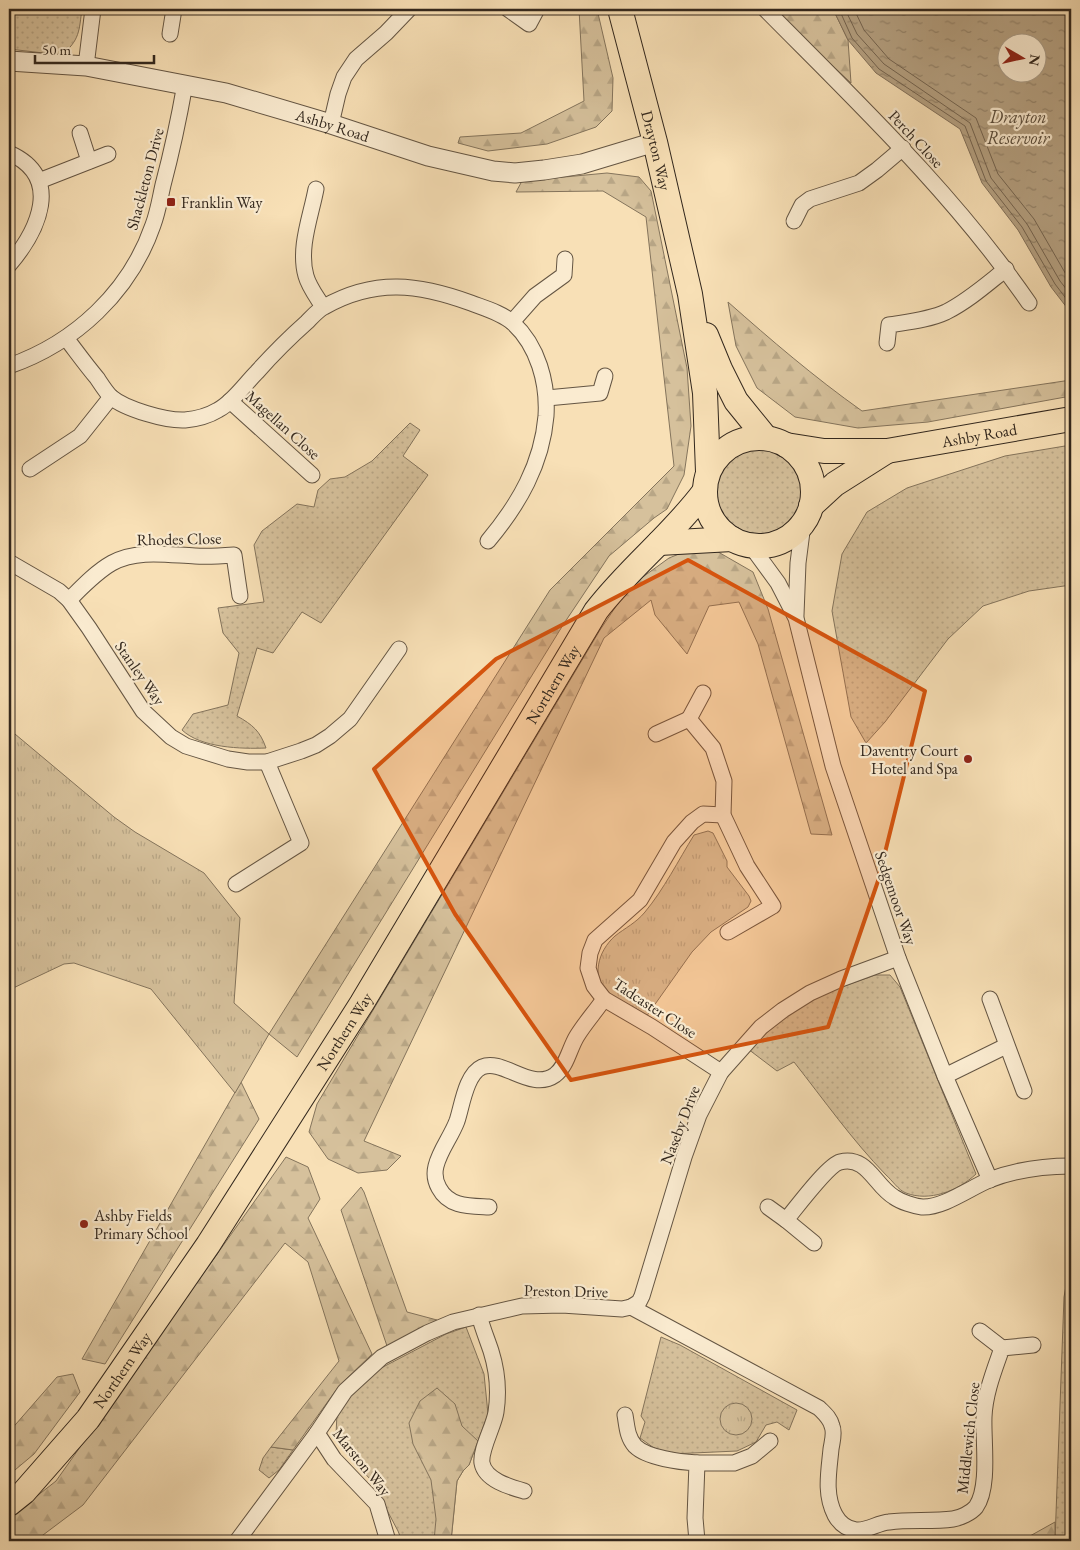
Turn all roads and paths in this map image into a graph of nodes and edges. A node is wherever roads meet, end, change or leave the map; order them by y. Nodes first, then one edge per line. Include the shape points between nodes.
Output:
1 (93, 9) edge
2 (174, 9) edge
3 (409, 9) edge
4 (508, 9) edge
5 (537, 9) edge
6 (620, 9) edge
7 (765, 9) edge
8 (170, 34) dead end
9 (9, 61) edge
10 (86, 66) junction
11 (185, 84) junction
12 (330, 124) junction
13 (80, 133) dead end
14 (655, 142) junction
15 (903, 148) junction
16 (9, 153) edge
17 (108, 154) dead end
18 (89, 161) junction
19 (39, 180) junction
20 (316, 190) dead end
21 (794, 221) dead end
22 (565, 259) dead end
23 (9, 265) edge
24 (1006, 269) junction
25 (690, 294) junction
26 (1029, 303) dead end
27 (323, 307) junction
28 (512, 322) junction
29 (66, 338) junction
30 (886, 343) dead end
31 (9, 366) edge
32 (605, 376) dead end
33 (111, 398) junction
34 (547, 398) junction
35 (230, 401) junction
36 (1071, 419) edge
37 (776, 441) junction
38 (886, 451) junction
39 (30, 469) dead end
40 (312, 475) dead end
41 (706, 482) junction
42 (807, 515) junction
43 (488, 541) dead end
44 (659, 543) junction
45 (742, 543) junction
46 (9, 562) edge
47 (240, 596) dead end
48 (69, 600) junction
49 (796, 618) junction
50 (399, 649) dead end
51 (703, 693) dead end
52 (689, 719) junction
53 (656, 734) dead end
54 (267, 762) junction
55 (723, 815) junction
56 (236, 884) dead end
57 (728, 932) dead end
58 (898, 958) junction
59 (604, 999) junction
60 (990, 999) dead end
61 (1006, 1046) junction
62 (721, 1072) junction
63 (945, 1076) junction
64 (1024, 1091) dead end
65 (1071, 1166) edge
66 (990, 1180) junction
67 (489, 1207) dead end
68 (768, 1207) dead end
69 (786, 1220) junction
70 (814, 1243) dead end
71 (631, 1307) junction
72 (479, 1315) junction
73 (980, 1331) dead end
74 (1033, 1345) dead end
75 (1002, 1348) junction
76 (819, 1408) joint
77 (625, 1415) dead end
78 (317, 1433) junction
79 (770, 1440) dead end
80 (697, 1463) junction
81 (524, 1491) dead end
82 (9, 1504) edge
83 (237, 1541) edge
84 (388, 1541) edge
85 (697, 1541) edge

1 - 10 street
2 - 8 street
3 - 12 street via 356,59 344,77
4 - 5 street via 529,24
6 - 14 main road, Drayton Way
7 - 15 street, Perch Close
9 - 10 street, Ashby Road
10 - 11 street, Ashby Road
11 - 12 street, Ashby Road
11 - 29 street, Shackleton Drive via 153,225 138,258 116,293
12 - 14 street, Ashby Road via 428,156 493,171 544,170 582,164
13 - 18 street
14 - 25 main road, Drayton Way
15 - 21 street via 859,183 810,199 802,205
15 - 24 street, Perch Close
16 - 19 street via 29,166
17 - 18 street
18 - 19 street
19 - 23 street via 40,212 18,255
20 - 27 street via 304,258 306,276
22 - 28 street via 564,275 535,296
24 - 26 street, Perch Close
24 - 30 street via 945,312 889,325
25 - 37 main road, Drayton Way via 736,401
25 - 41 main road, Drayton Way via 705,393
27 - 28 street via 378,287 403,286 452,296
27 - 35 street via 280,346
28 - 34 street via 529,342 540,366
29 - 31 street, Shackleton Drive via 31,358
29 - 33 street
32 - 34 street via 600,393
33 - 35 street via 161,418 184,420 201,418
33 - 39 street via 80,436
34 - 43 street via 544,436 536,464 518,502
35 - 40 street, Magellan Close
36 - 38 main road, Ashby Road
37 - 38 main road, Ashby Road via 824,450
37 - 41 main road via 748,438 731,445 717,457
37 - 42 main road via 796,452 811,476 813,494
38 - 42 main road, Ashby Road via 835,484
41 - 44 main road, Northern Way via 687,516
41 - 45 main road via 708,511 718,527
42 - 45 main road via 788,537 770,545
42 - 49 street, Sedgemoor Way via 798,563
44 - 45 main road
44 - 82 main road, Northern Way via 612,590 596,611 362,1003 208,1245 88,1419 24,1492
45 - 49 street, Sedgemoor Way via 778,583
46 - 48 street, Stanley Way
47 - 48 street, Rhodes Close via 234,555 211,557 163,553 137,555 113,562
48 - 54 street, Stanley Way via 142,711 171,737 213,756
49 - 58 street, Sedgemoor Way via 833,766
50 - 54 street, Stanley Way via 350,719 316,745
51 - 52 street
52 - 53 street
52 - 55 street via 713,748 724,781
54 - 56 street via 301,843
55 - 57 street via 747,866 773,906
55 - 59 street, Tadcaster Close via 703,814 692,822 674,842 640,900 595,940 588,968 594,986
58 - 62 street, Naseby Drive via 810,993 783,1010 761,1027
58 - 63 street, Sedgemoor Way
59 - 62 street, Tadcaster Close
59 - 67 street via 583,1026 556,1075 546,1079 525,1078 493,1066 481,1068 472,1075 452,1133 435,1167 435,1176 445,1198 456,1204
60 - 61 street
61 - 63 street
61 - 64 street
62 - 71 street, Naseby Drive via 699,1115 684,1157 642,1296
63 - 66 street, Sedgemoor Way
65 - 66 street via 1024,1170
66 - 69 street via 940,1204 923,1207 893,1197 862,1165 849,1160 837,1162
68 - 69 street
69 - 70 street
71 - 72 street, Preston Drive via 522,1306
71 - 76 street, Preston Drive
72 - 78 street, Preston Drive via 427,1333 382,1357 345,1391
72 - 81 street via 498,1389 496,1413 482,1464 490,1477
73 - 75 street
74 - 75 street
75 - 76 street, Middlewich Close via 989,1386 984,1417 984,1475 980,1497 969,1513 954,1519 913,1519 886,1522 867,1529 846,1528 834,1514 828,1496 834,1428
77 - 80 street via 628,1432 636,1446 652,1455
78 - 83 street, Preston Drive
78 - 84 street, Marston Way via 334,1459 377,1504
79 - 80 street via 752,1456 734,1463
80 - 85 street

